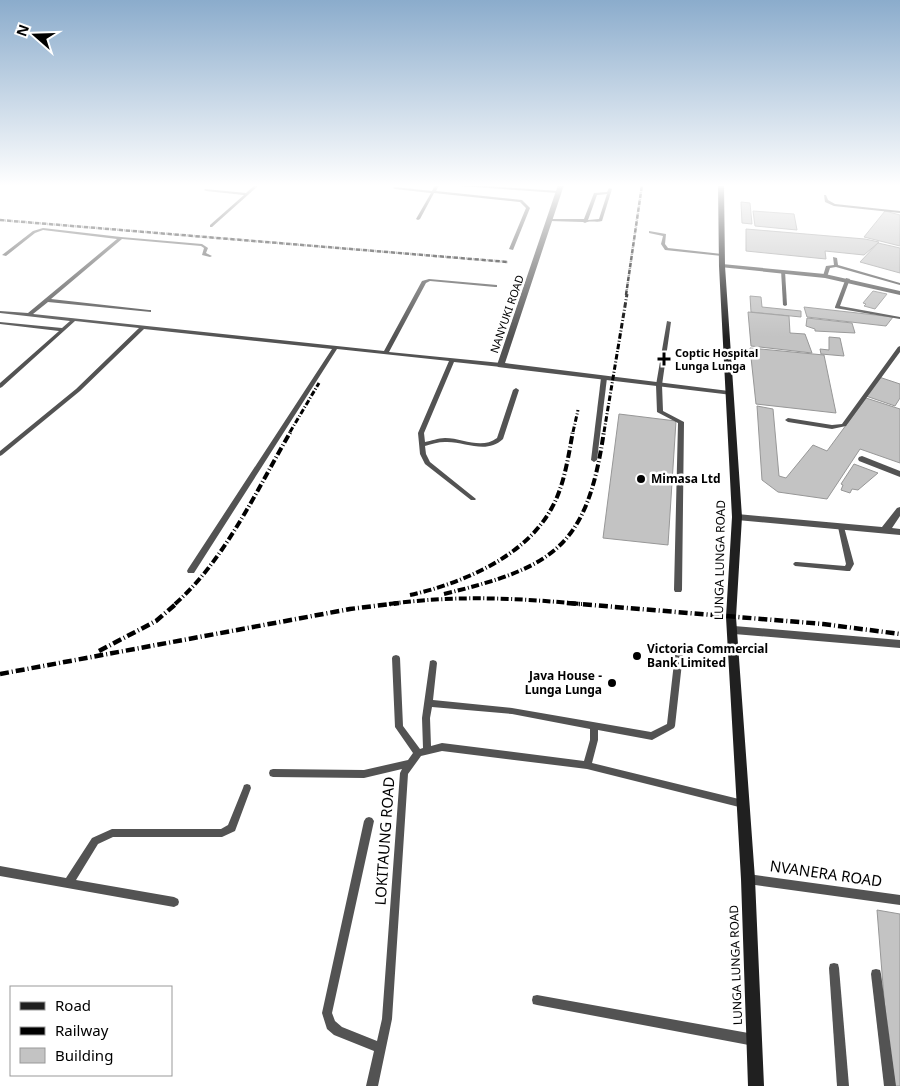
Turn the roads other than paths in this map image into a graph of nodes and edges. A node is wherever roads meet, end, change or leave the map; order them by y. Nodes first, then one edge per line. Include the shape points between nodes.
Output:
1 (29, 236) edge
2 (101, 236) edge
3 (517, 236) edge
4 (545, 236) edge
5 (663, 236) edge
6 (722, 236) edge
7 (121, 238) junction
8 (512, 249) dead end
9 (4, 255) dead end
10 (722, 255) junction
11 (210, 256) dead end
12 (835, 258) dead end
13 (722, 266) junction
14 (836, 266) junction
15 (783, 272) junction
16 (825, 276) junction
17 (848, 280) junction
18 (900, 284) edge
19 (495, 286) dead end
20 (900, 293) edge
21 (47, 300) junction
22 (785, 306) dead end
23 (149, 311) dead end
24 (0, 312) edge
25 (29, 316) junction
26 (900, 318) edge
27 (74, 320) junction
28 (669, 322) dead end
29 (0, 323) edge
30 (142, 328) junction
31 (63, 330) junction
32 (335, 348) junction
33 (900, 348) edge
34 (386, 353) junction
35 (452, 360) junction
36 (500, 365) junction
37 (604, 378) junction
38 (659, 385) junction
39 (0, 386) edge
40 (516, 390) dead end
41 (729, 393) junction
42 (788, 420) dead end
43 (0, 445) edge
44 (422, 445) junction
45 (8, 446) junction
46 (0, 454) edge
47 (862, 459) dead end
48 (594, 460) dead end
49 (900, 474) edge
50 (473, 499) dead end
51 (900, 510) edge
52 (737, 517) junction
53 (841, 527) junction
54 (886, 530) junction
55 (900, 532) edge
56 (797, 564) dead end
57 (191, 571) dead end
58 (678, 590) dead end
59 (734, 630) junction
60 (900, 644) edge
61 (679, 654) dead end
62 (396, 658) dead end
63 (433, 663) dead end
64 (429, 704) junction
65 (594, 726) junction
66 (422, 751) junction
67 (408, 764) junction
68 (586, 765) junction
69 (273, 773) dead end
70 (247, 788) dead end
71 (743, 804) junction
72 (369, 821) dead end
73 (0, 871) edge
74 (748, 879) junction
75 (68, 883) junction
76 (900, 900) edge
77 (174, 902) dead end
78 (834, 968) dead end
79 (876, 974) dead end
80 (538, 1000) dead end
81 (754, 1040) junction
82 (381, 1048) junction
83 (372, 1086) edge
84 (756, 1086) edge
85 (843, 1086) edge
86 (890, 1086) edge

1 - 9 lane
2 - 7 lane
3 - 8 lane
4 - 36 street, NANYUKI ROAD
5 - 10 lane via 667,249
6 - 10 main road, LUNGA LUNGA ROAD
7 - 11 lane via 202,245 206,248 204,254
7 - 21 lane
10 - 13 main road, LUNGA LUNGA ROAD
12 - 14 lane
13 - 15 street
13 - 41 main road, LUNGA LUNGA ROAD
14 - 16 lane via 828,267
14 - 18 lane
15 - 16 street
15 - 22 lane
16 - 17 street
17 - 20 street
17 - 26 lane via 837,307
19 - 34 lane via 424,282
21 - 23 lane
21 - 25 lane
24 - 25 lane
25 - 27 lane
27 - 30 lane
27 - 31 lane
28 - 38 lane
29 - 31 lane
30 - 32 lane
30 - 45 lane via 78,390
31 - 39 lane
32 - 34 lane
32 - 57 lane
33 - 42 lane via 844,424 832,427
34 - 35 lane
35 - 36 lane
35 - 44 lane via 421,434
36 - 37 street
37 - 38 street
37 - 48 lane
38 - 41 street
38 - 58 lane via 660,412 681,422
40 - 44 lane via 500,439 495,444 487,446 444,440
41 - 52 main road, LUNGA LUNGA ROAD
43 - 45 lane
44 - 50 lane via 428,463
45 - 46 lane
47 - 49 street
51 - 54 street
52 - 53 street
52 - 59 main road, LUNGA LUNGA ROAD via 731,617
53 - 54 street
53 - 56 lane via 850,564 847,569
54 - 55 street
59 - 60 street
59 - 71 main road, LUNGA LUNGA ROAD
61 - 65 lane via 671,726 652,736
62 - 66 lane via 399,728
63 - 64 lane
64 - 65 lane via 512,711
64 - 66 lane
65 - 68 lane via 594,740
66 - 67 lane, LOKITAUNG ROAD
66 - 68 lane via 442,747
67 - 69 lane via 364,774
67 - 82 lane, LOKITAUNG ROAD via 404,772 387,1019
68 - 71 lane
70 - 75 lane via 232,828 222,833 112,833 94,841
71 - 74 main road, LUNGA LUNGA ROAD
72 - 82 lane via 327,1013 330,1025 338,1031
73 - 75 lane
74 - 76 lane, NVANERA ROAD
74 - 81 main road, LUNGA LUNGA ROAD
75 - 77 lane
78 - 85 lane
79 - 86 lane
80 - 81 lane
81 - 84 main road, LUNGA LUNGA ROAD
82 - 83 lane, LOKITAUNG ROAD

